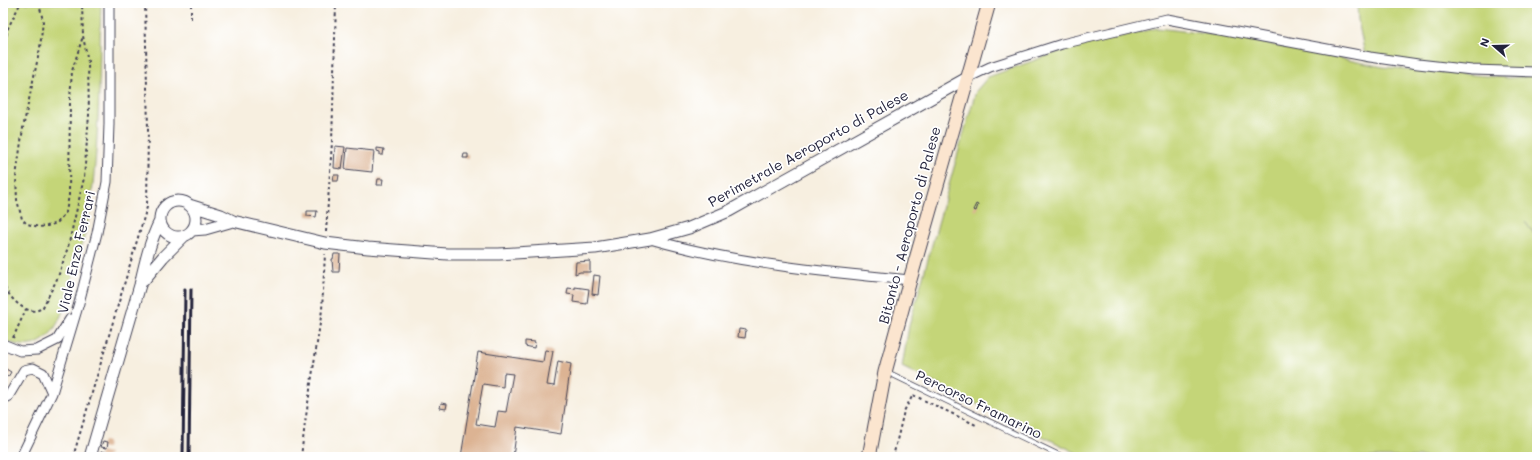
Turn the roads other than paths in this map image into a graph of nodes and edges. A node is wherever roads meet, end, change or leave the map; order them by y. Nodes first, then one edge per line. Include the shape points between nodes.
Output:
1 (109, 3) edge
2 (989, 3) edge
3 (1537, 72) edge
4 (967, 78) junction
5 (189, 204) junction
6 (233, 220) junction
7 (160, 221) junction
8 (188, 233) junction
9 (650, 239) junction
10 (910, 280) junction
11 (140, 285) junction
12 (79, 304) junction
13 (7, 342) edge
14 (885, 372) junction
15 (52, 393) junction
16 (8, 397) dead end
17 (36, 428) junction
18 (17, 457) edge
19 (21, 457) edge
20 (90, 457) edge
21 (869, 457) edge
22 (1063, 457) edge

1 - 12 street, Viale Enzo Ferrari via 109,124 106,182 97,233
2 - 4 main road, Bitonto - Aeroporto di Palese
3 - 4 street via 1472,70 1418,64 1167,19 1062,44 990,67
4 - 9 street, Perimetrale Aeroporto di Palese via 730,211 689,228
4 - 10 main road, Bitonto - Aeroporto di Palese
5 - 6 street, Perimetrale Aeroporto di Palese
5 - 7 street via 179,201 169,203 162,210
5 - 8 street via 196,219
6 - 8 street
6 - 9 street, Perimetrale Aeroporto di Palese via 325,243 447,254 546,252 595,248
7 - 8 street via 164,231 169,235 174,237
7 - 11 street
8 - 11 street via 163,256
9 - 10 street via 714,254 822,272
10 - 14 main road, Bitonto - Aeroporto di Palese
11 - 20 street
12 - 13 street via 57,340 37,350 25,352
12 - 15 street, Viale Enzo Ferrari
14 - 21 main road, Bitonto - Aeroporto di Palese
14 - 22 lane, Percorso Framarino
15 - 16 street via 43,373 34,368 24,370
15 - 17 street, Viale Enzo Ferrari
17 - 18 street
17 - 19 street

